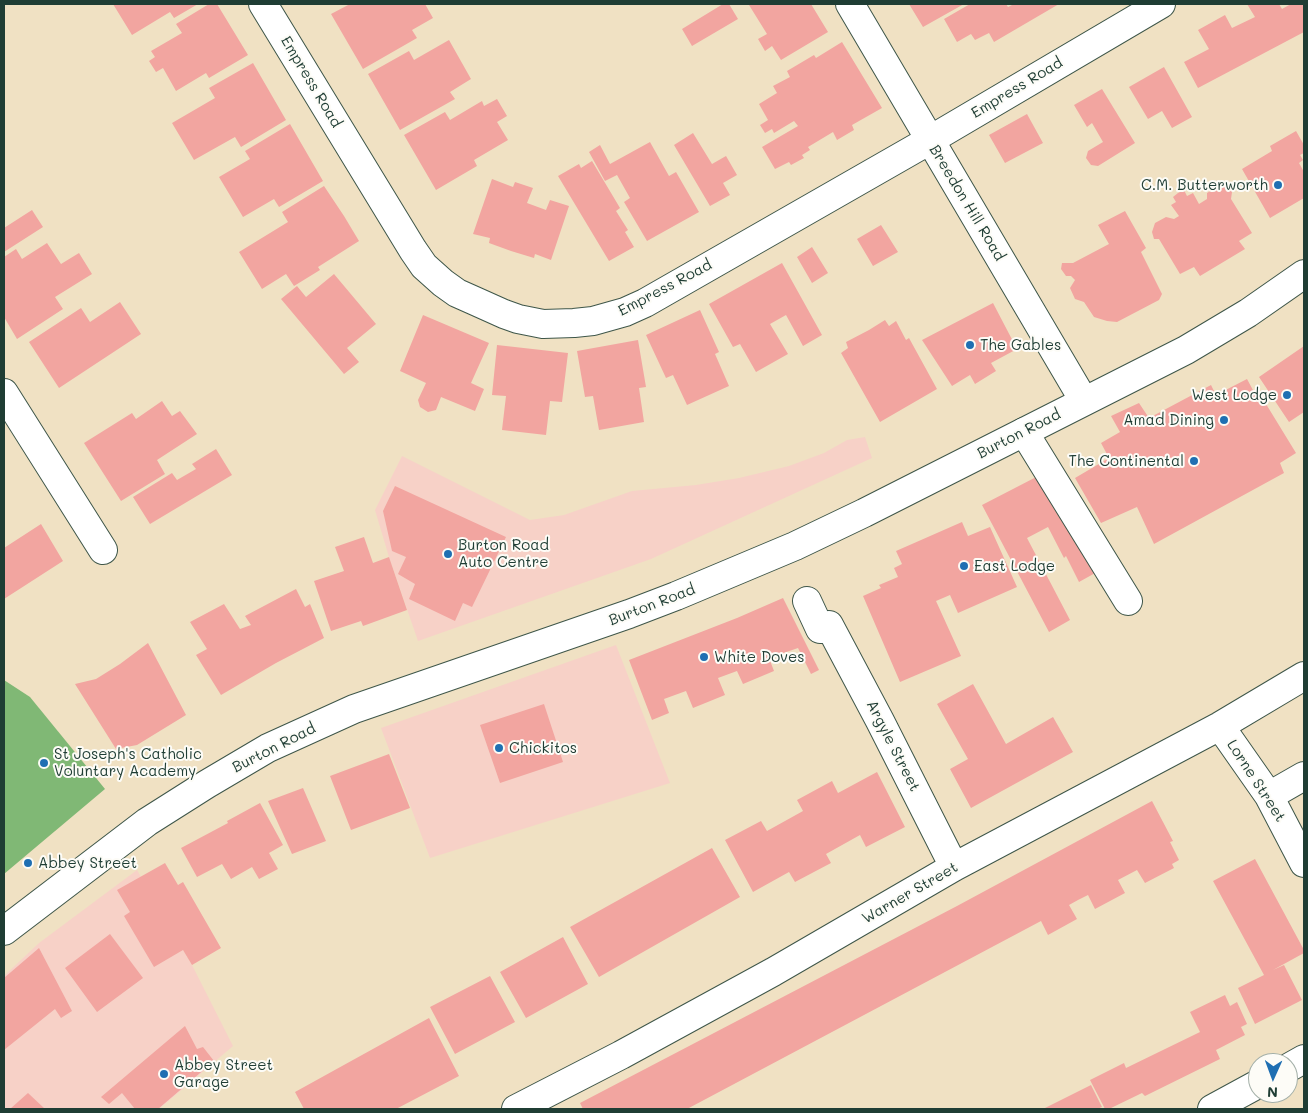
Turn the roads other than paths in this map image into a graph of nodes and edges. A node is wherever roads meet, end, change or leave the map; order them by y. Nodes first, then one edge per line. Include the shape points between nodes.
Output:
1 (263, 4) edge
2 (850, 4) edge
3 (1161, 4) edge
4 (930, 140) junction
5 (1304, 274) edge
6 (4, 393) edge
7 (1084, 402) junction
8 (1024, 432) junction
9 (103, 550) dead end
10 (806, 601) dead end
11 (1128, 602) dead end
12 (1304, 676) edge
13 (1220, 726) junction
14 (1304, 776) edge
15 (1269, 796) junction
16 (1304, 863) edge
17 (954, 868) junction
18 (4, 931) edge
19 (1248, 1089) edge
20 (516, 1109) edge
21 (1212, 1109) edge

1 - 4 street, Empress Road via 424,266 457,293 504,314 543,324 592,321 645,303
2 - 4 street, Breedon Hill Road
3 - 4 street, Empress Road
4 - 7 street, Breedon Hill Road
5 - 7 street, Burton Road via 1209,337
6 - 9 street
7 - 8 street, Burton Road
8 - 11 street
8 - 18 street, Burton Road via 864,514 676,596 391,695 276,744 155,817
10 - 17 street, Argyle Street via 820,629 829,626
12 - 13 street, Warner Street
13 - 15 street, Lorne Street
13 - 17 street, Warner Street
14 - 15 street
15 - 16 street, Lorne Street
17 - 20 street, Warner Street via 773,972
19 - 21 street

